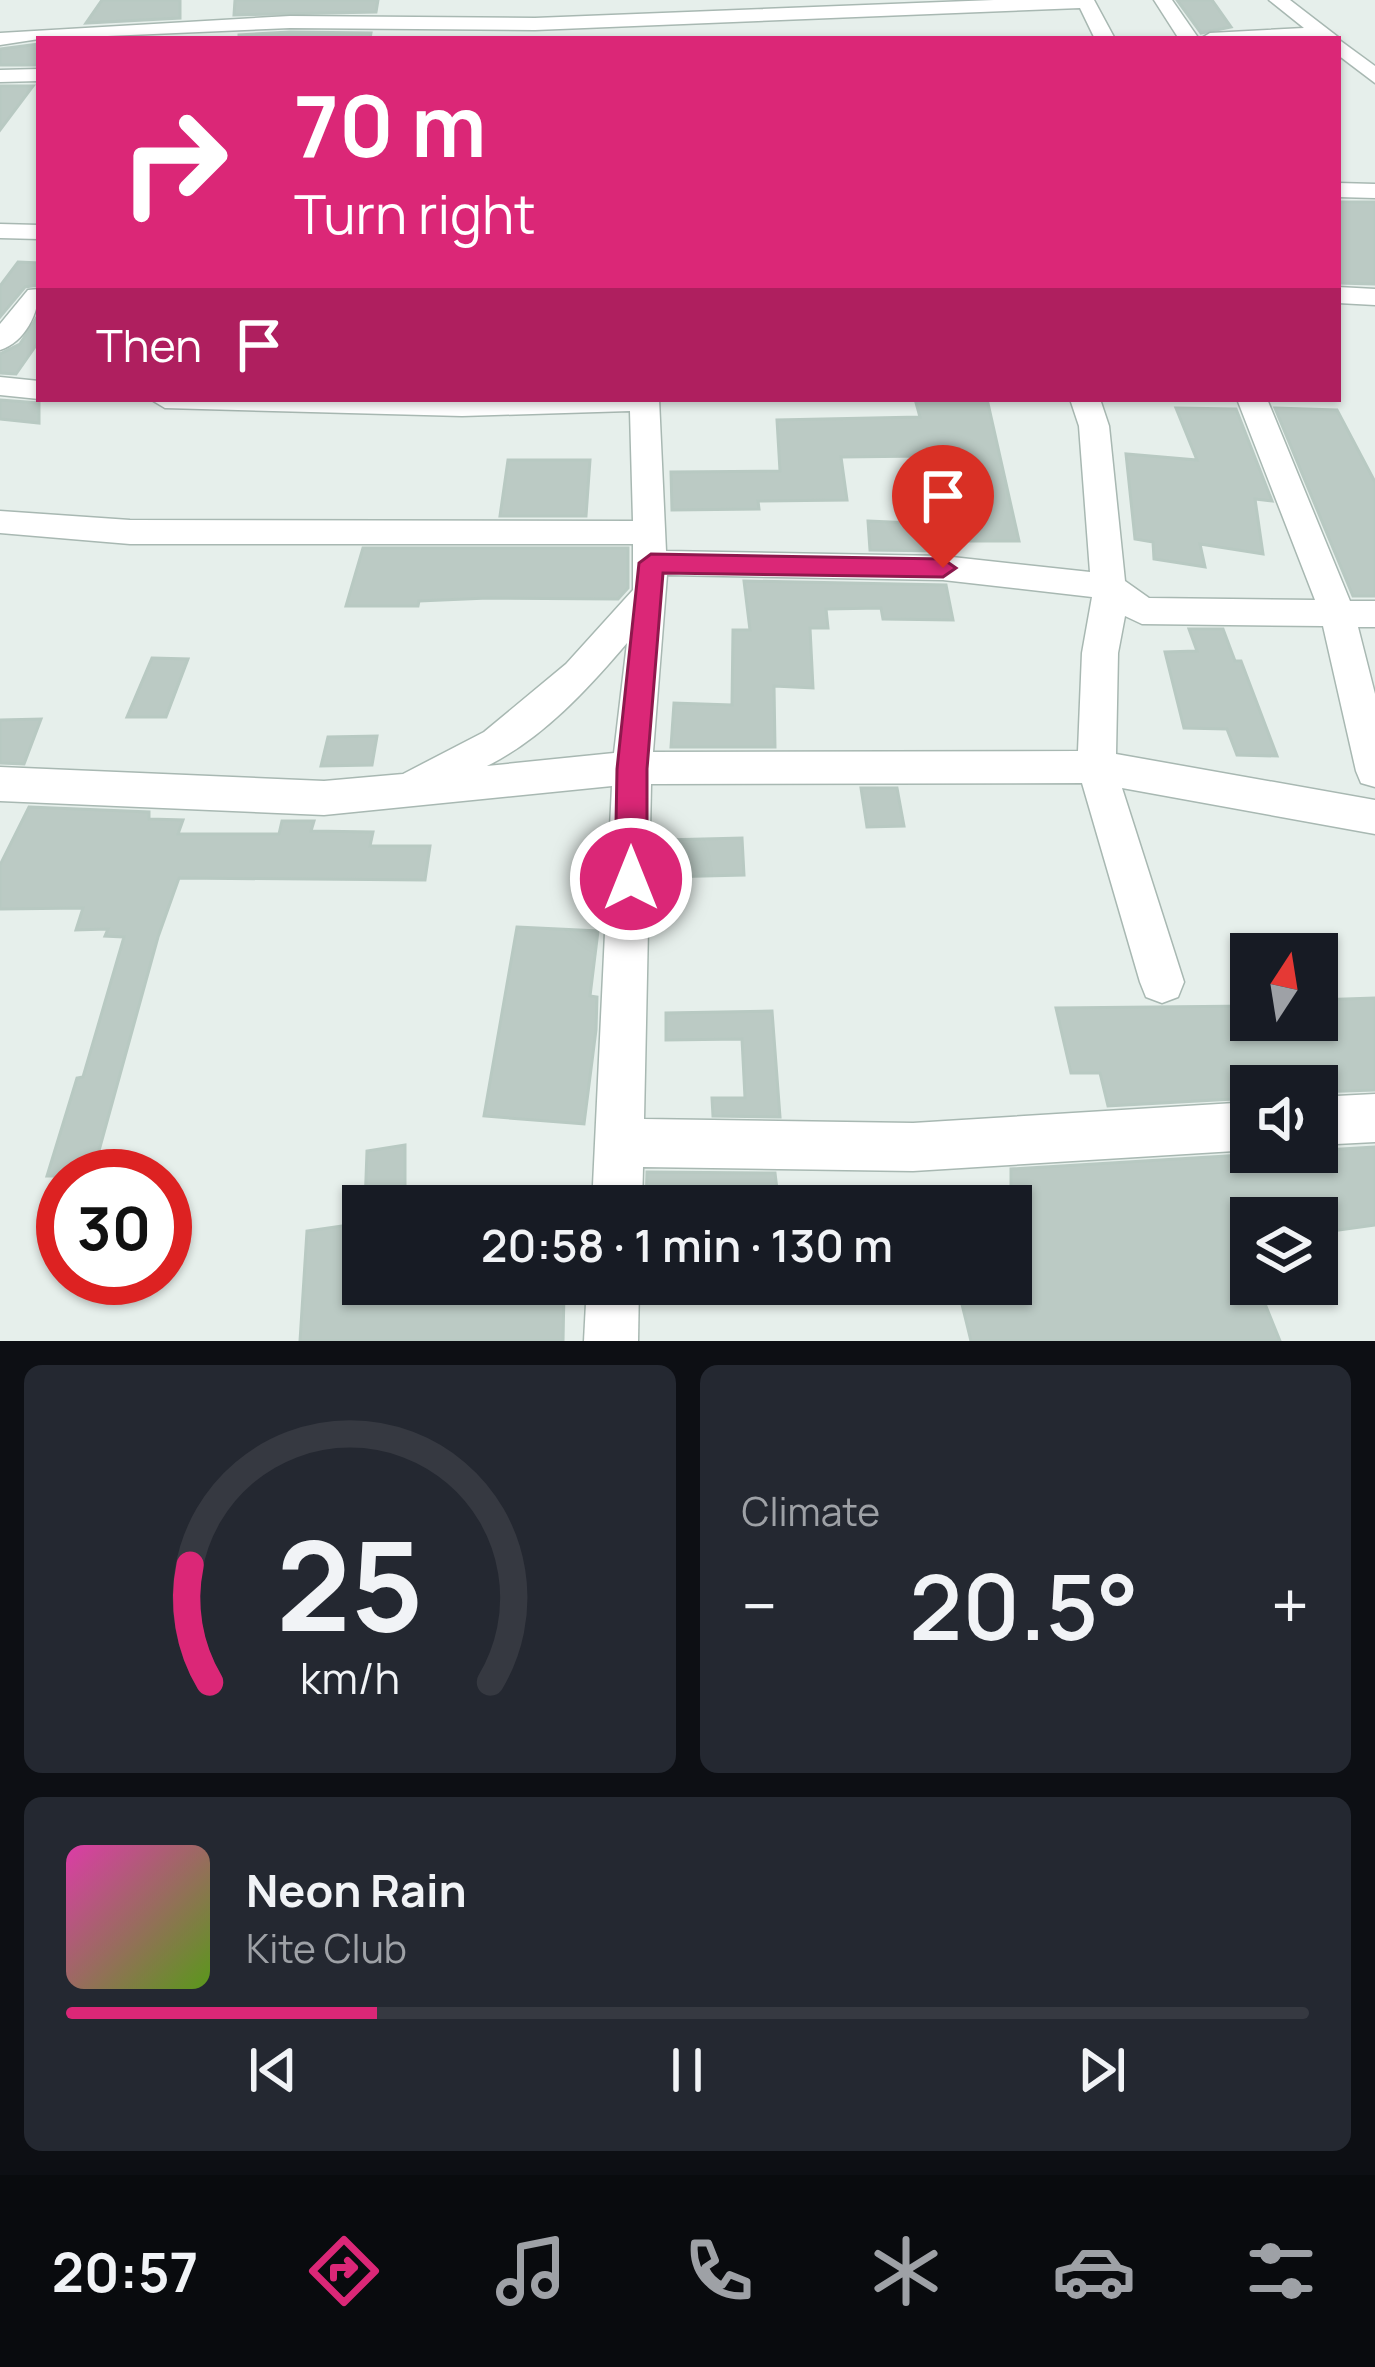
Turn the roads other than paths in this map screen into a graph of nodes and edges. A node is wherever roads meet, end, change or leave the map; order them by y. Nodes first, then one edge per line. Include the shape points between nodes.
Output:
1 (1163, 0) edge
2 (1278, 0) edge
3 (955, 2) edge
4 (681, 19) edge
5 (468, 31) edge
6 (51, 36) edge
7 (1103, 36) edge
8 (1187, 36) edge
9 (1327, 36) edge
10 (36, 37) edge
11 (0, 39) edge
12 (1341, 48) edge
13 (36, 75) edge
14 (0, 76) edge
15 (1375, 77) edge
16 (1341, 190) edge
17 (1375, 191) edge
18 (0, 231) edge
19 (36, 232) edge
20 (1341, 295) edge
21 (0, 296) edge
22 (36, 296) edge
23 (1375, 297) edge
24 (36, 298) edge
25 (0, 342) edge
26 (0, 386) edge
27 (36, 390) edge
28 (276, 402) edge
29 (592, 402) edge
30 (644, 402) edge
31 (1086, 402) edge
32 (1253, 402) edge
33 (0, 522) edge
34 (651, 563) junction
35 (1108, 586) junction
36 (1336, 612) junction
37 (1375, 614) edge
38 (1096, 767) junction
39 (632, 769) junction
40 (1375, 771) edge
41 (0, 784) edge
42 (324, 798) junction
43 (1375, 818) edge
44 (1162, 982) dead end
45 (1375, 1118) edge
46 (1338, 1120) edge
47 (1230, 1127) edge
48 (620, 1142) junction
49 (618, 1185) edge
50 (613, 1305) edge
51 (610, 1341) edge

1 - 8 street
2 - 9 street
3 - 4 street
3 - 7 street via 1086,2
4 - 5 street
5 - 6 street via 290,22
10 - 11 street
12 - 15 street
13 - 14 street
16 - 17 street
18 - 19 street
20 - 23 street
21 - 22 street
24 - 25 street
26 - 27 street
28 - 29 street
30 - 34 street
31 - 35 street
32 - 36 street
33 - 34 street
34 - 35 street via 943,568
34 - 39 street
34 - 42 street via 579,674 497,743 418,782
35 - 36 street via 1142,610
35 - 38 street
36 - 37 street
36 - 40 street
38 - 39 street
38 - 43 street
38 - 44 street
39 - 42 street
39 - 48 street
41 - 42 street
45 - 46 street
47 - 48 street via 914,1147
48 - 49 street
50 - 51 street

